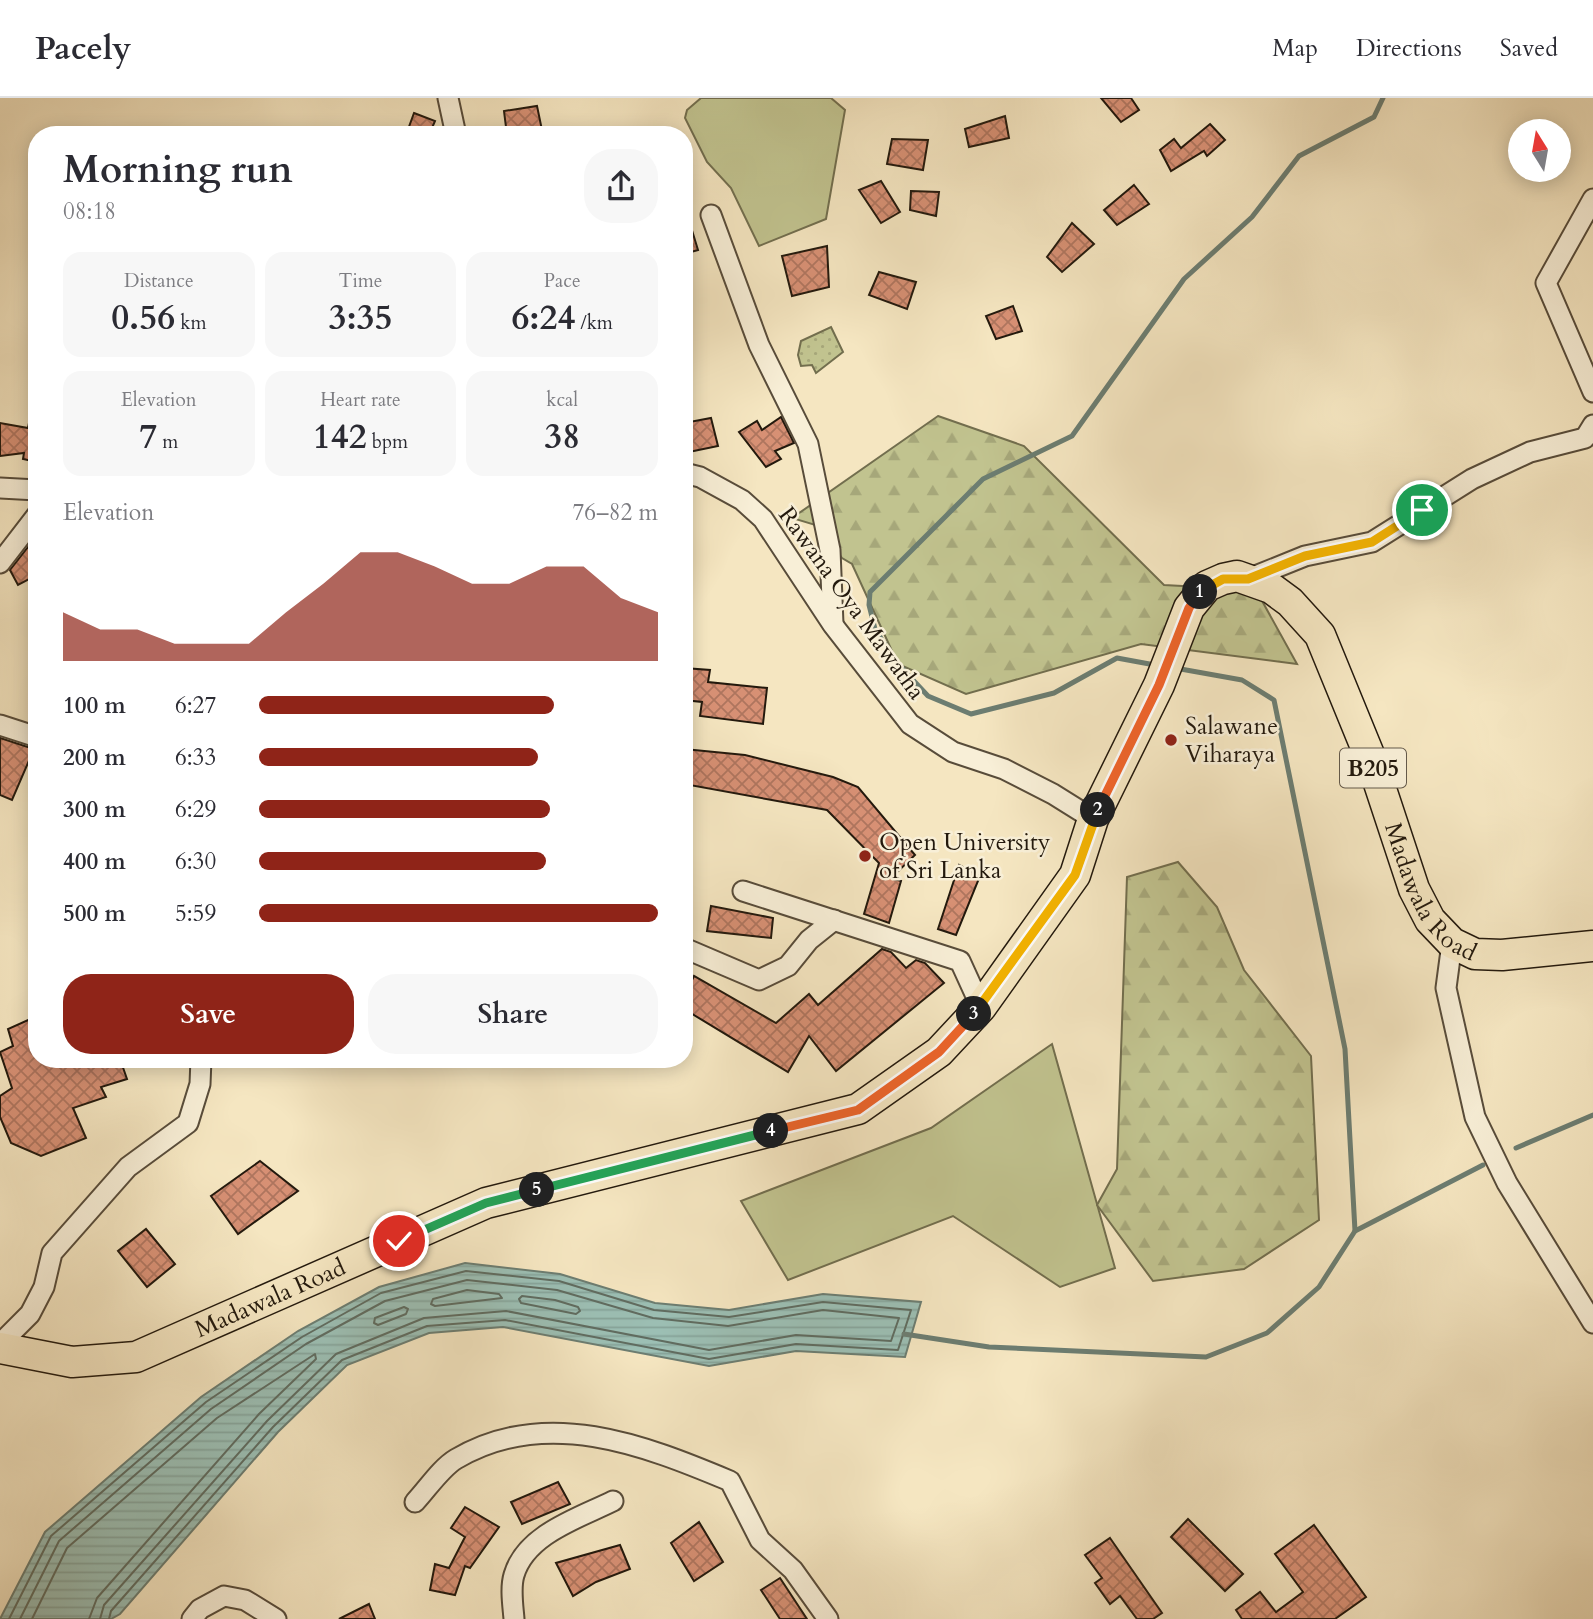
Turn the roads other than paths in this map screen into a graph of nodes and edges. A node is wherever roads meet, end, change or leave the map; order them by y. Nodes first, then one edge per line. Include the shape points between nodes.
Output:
1 (449, 98) edge
2 (454, 126) edge
3 (1593, 199) edge
4 (711, 215) dead end
5 (1593, 392) edge
6 (1593, 425) edge
7 (693, 475) edge
8 (0, 488) edge
9 (28, 490) edge
10 (28, 527) edge
11 (0, 563) edge
12 (1248, 579) junction
13 (834, 625) junction
14 (0, 725) edge
15 (28, 734) edge
16 (1093, 819) junction
17 (743, 891) dead end
18 (834, 920) junction
19 (1452, 943) junction
20 (1593, 946) edge
21 (693, 952) edge
22 (981, 1007) junction
23 (201, 1068) edge
24 (1593, 1323) edge
25 (0, 1346) edge
26 (613, 1501) dead end
27 (415, 1502) dead end
28 (192, 1619) edge
29 (276, 1619) edge
30 (514, 1619) edge
31 (828, 1619) edge

1 - 2 street
3 - 5 street via 1546,283
4 - 13 street via 760,345 807,444 830,550
6 - 12 street via 1585,438 1530,452 1472,480 1372,542 1305,556
7 - 13 street, Rawana Oya Mawatha via 742,500 763,519
8 - 9 street
10 - 11 street
12 - 16 main road, Madawala Road via 1223,579 1197,595
12 - 19 main road, Madawala Road / B205 via 1290,602 1320,635 1372,762 1414,889 1430,920
13 - 16 street, Rawana Oya Mawatha via 910,724 953,752 1004,769
14 - 15 street
16 - 22 main road, Madawala Road via 1075,875
17 - 18 street
18 - 21 street via 809,940 788,966 758,981
18 - 22 street via 960,961
19 - 20 main road, Madawala Road / B205 via 1475,954 1502,955
19 - 24 street via 1446,988 1475,1117 1507,1183
22 - 25 main road, Madawala Road via 939,1052 858,1110 486,1203 136,1357 72,1362
23 - 25 street via 188,1123 128,1167 52,1253 44,1287 30,1314
26 - 30 street via 547,1534 520,1560 513,1577
27 - 31 street via 454,1460 495,1441 537,1433 583,1432 730,1480 760,1540 793,1570
28 - 29 street via 224,1596 245,1600

